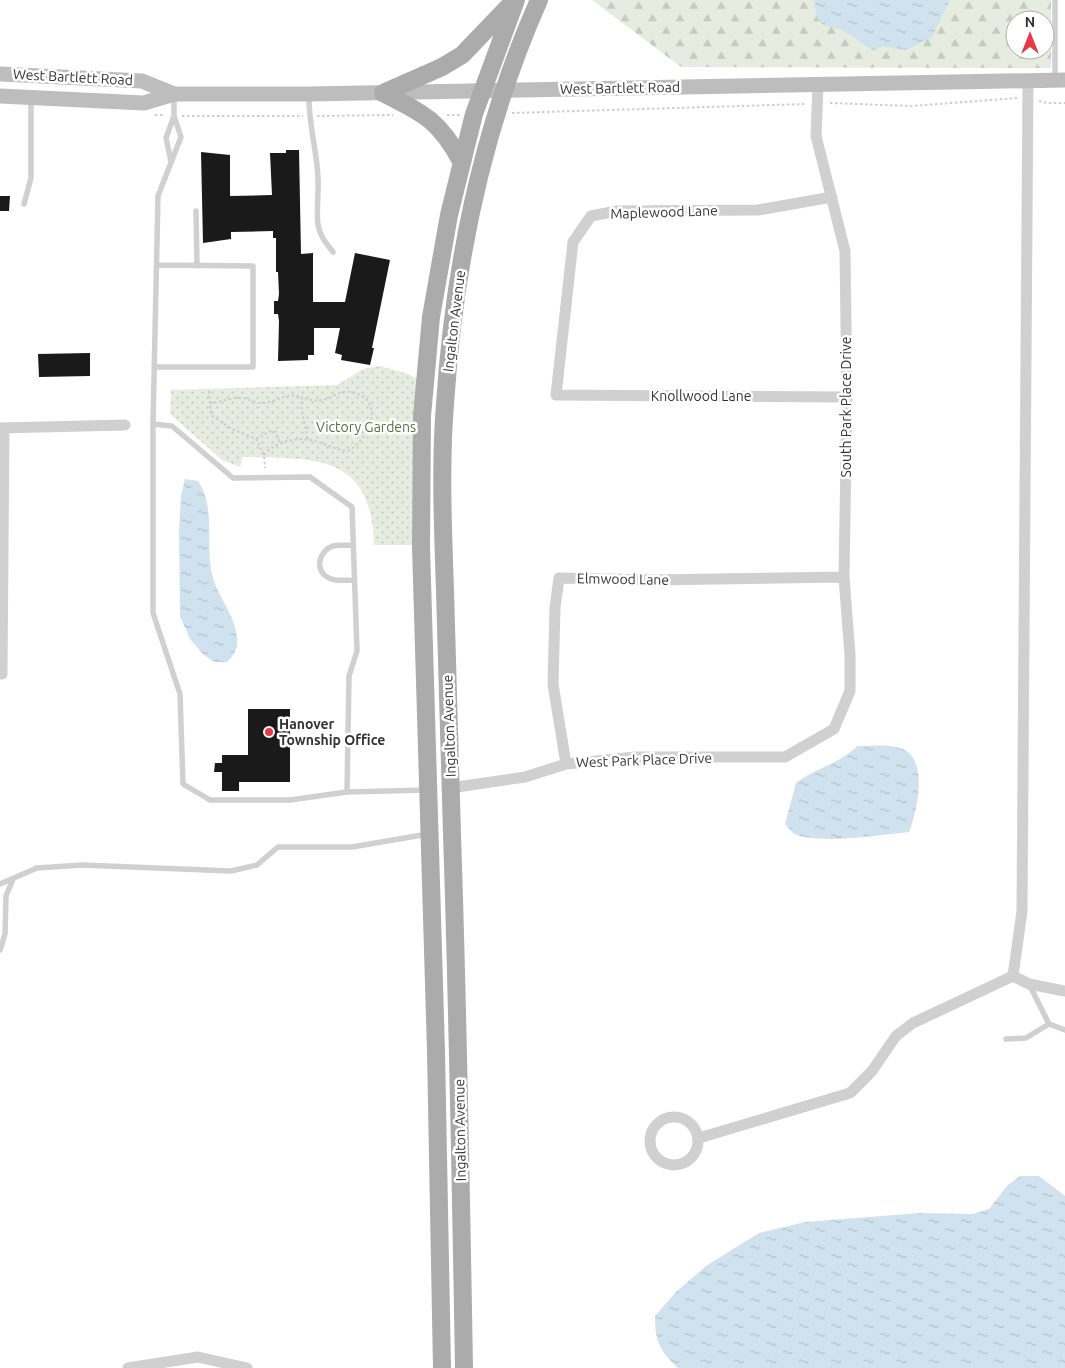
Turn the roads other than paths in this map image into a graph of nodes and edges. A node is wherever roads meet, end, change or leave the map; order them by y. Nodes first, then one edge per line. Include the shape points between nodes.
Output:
1 (516, 0) edge
2 (539, 0) edge
3 (1055, 0) edge
4 (0, 74) edge
5 (1060, 80) edge
6 (1028, 81) junction
7 (818, 86) junction
8 (482, 90) junction
9 (506, 90) junction
10 (383, 92) junction
11 (174, 94) junction
12 (309, 94) junction
13 (0, 96) edge
14 (31, 97) junction
15 (174, 116) junction
16 (461, 161) junction
17 (171, 164) junction
18 (832, 197) junction
19 (24, 204) dead end
20 (196, 211) dead end
21 (333, 252) dead end
22 (157, 266) junction
23 (197, 266) junction
24 (154, 367) junction
25 (556, 395) joint
26 (847, 397) junction
27 (153, 424) junction
28 (125, 425) dead end
29 (2, 428) edge
30 (353, 545) junction
31 (844, 577) junction
32 (354, 580) junction
33 (2, 674) dead end
34 (834, 729) joint
35 (566, 764) junction
36 (450, 788) junction
37 (429, 790) junction
38 (347, 792) junction
39 (430, 834) junction
40 (13, 878) junction
41 (0, 884) edge
42 (0, 950) edge
43 (1013, 976) junction
44 (1029, 984) junction
45 (1065, 991) edge
46 (1049, 1024) junction
47 (1065, 1030) edge
48 (1006, 1039) dead end
49 (699, 1138) junction
50 (128, 1368) edge
51 (247, 1368) edge
52 (442, 1368) edge
53 (464, 1368) edge

1 - 8 main road, Ingalton Avenue
1 - 10 main road via 462,55
2 - 9 main road, Ingalton Avenue
3 - 5 lane
4 - 11 street, West Bartlett Road via 142,80
5 - 6 street, West Bartlett Road
6 - 7 street, West Bartlett Road
6 - 43 street via 1022,911
7 - 9 street, West Bartlett Road
7 - 18 street, South Park Place Drive via 816,136
8 - 9 street, West Bartlett Road
8 - 10 street, West Bartlett Road
8 - 16 main road, Ingalton Avenue
9 - 36 main road, Ingalton Avenue via 468,226 454,311 445,398 443,502
10 - 12 street, West Bartlett Road
10 - 16 main road via 426,115 449,139
11 - 12 street, West Bartlett Road
11 - 14 street, West Bartlett Road via 144,102
11 - 15 lane
12 - 21 lane via 308,116 318,178 318,225 323,240
13 - 14 street, West Bartlett Road
14 - 19 lane via 31,178
15 - 17 lane via 166,138
15 - 17 lane via 181,137
16 - 37 main road, Ingalton Avenue via 440,256 422,416 421,547
17 - 22 lane via 158,196
18 - 25 street, Maplewood Lane via 758,210 618,211 591,216 573,242
18 - 26 street, South Park Place Drive via 845,251
20 - 23 lane
22 - 23 lane
22 - 24 lane
23 - 24 lane via 253,266 253,367
24 - 27 lane
25 - 26 street, Knollwood Lane
26 - 31 street, South Park Place Drive
27 - 30 lane via 172,426 233,478 310,478 352,507
27 - 38 lane via 153,613 180,694 183,784 210,800 290,800
28 - 29 street
29 - 33 street
30 - 32 lane
30 - 32 lane via 332,546 323,552 320,560 325,576 335,580
31 - 34 street, South Park Place Drive via 850,691
31 - 35 street, Elmwood Lane via 559,578 553,684
32 - 38 lane via 357,651 349,676
34 - 35 street, West Park Place Drive via 785,757 636,758
35 - 36 street, West Park Place Drive via 525,777
36 - 37 main road
36 - 53 main road, Ingalton Avenue
37 - 38 lane
37 - 39 main road, Ingalton Avenue
39 - 40 lane via 352,847 278,847 257,865 231,871 82,865 37,868
39 - 52 main road, Ingalton Avenue
40 - 41 lane
40 - 42 lane via 6,896 5,934
43 - 44 street
43 - 49 street via 912,1023 896,1036 872,1071 850,1093
44 - 45 street
44 - 46 lane
46 - 47 lane
46 - 48 lane via 1026,1038
49 - 49 street via 686,1119 672,1116 653,1129 650,1144 658,1159 673,1165 682,1164 695,1154
50 - 51 street via 198,1357

